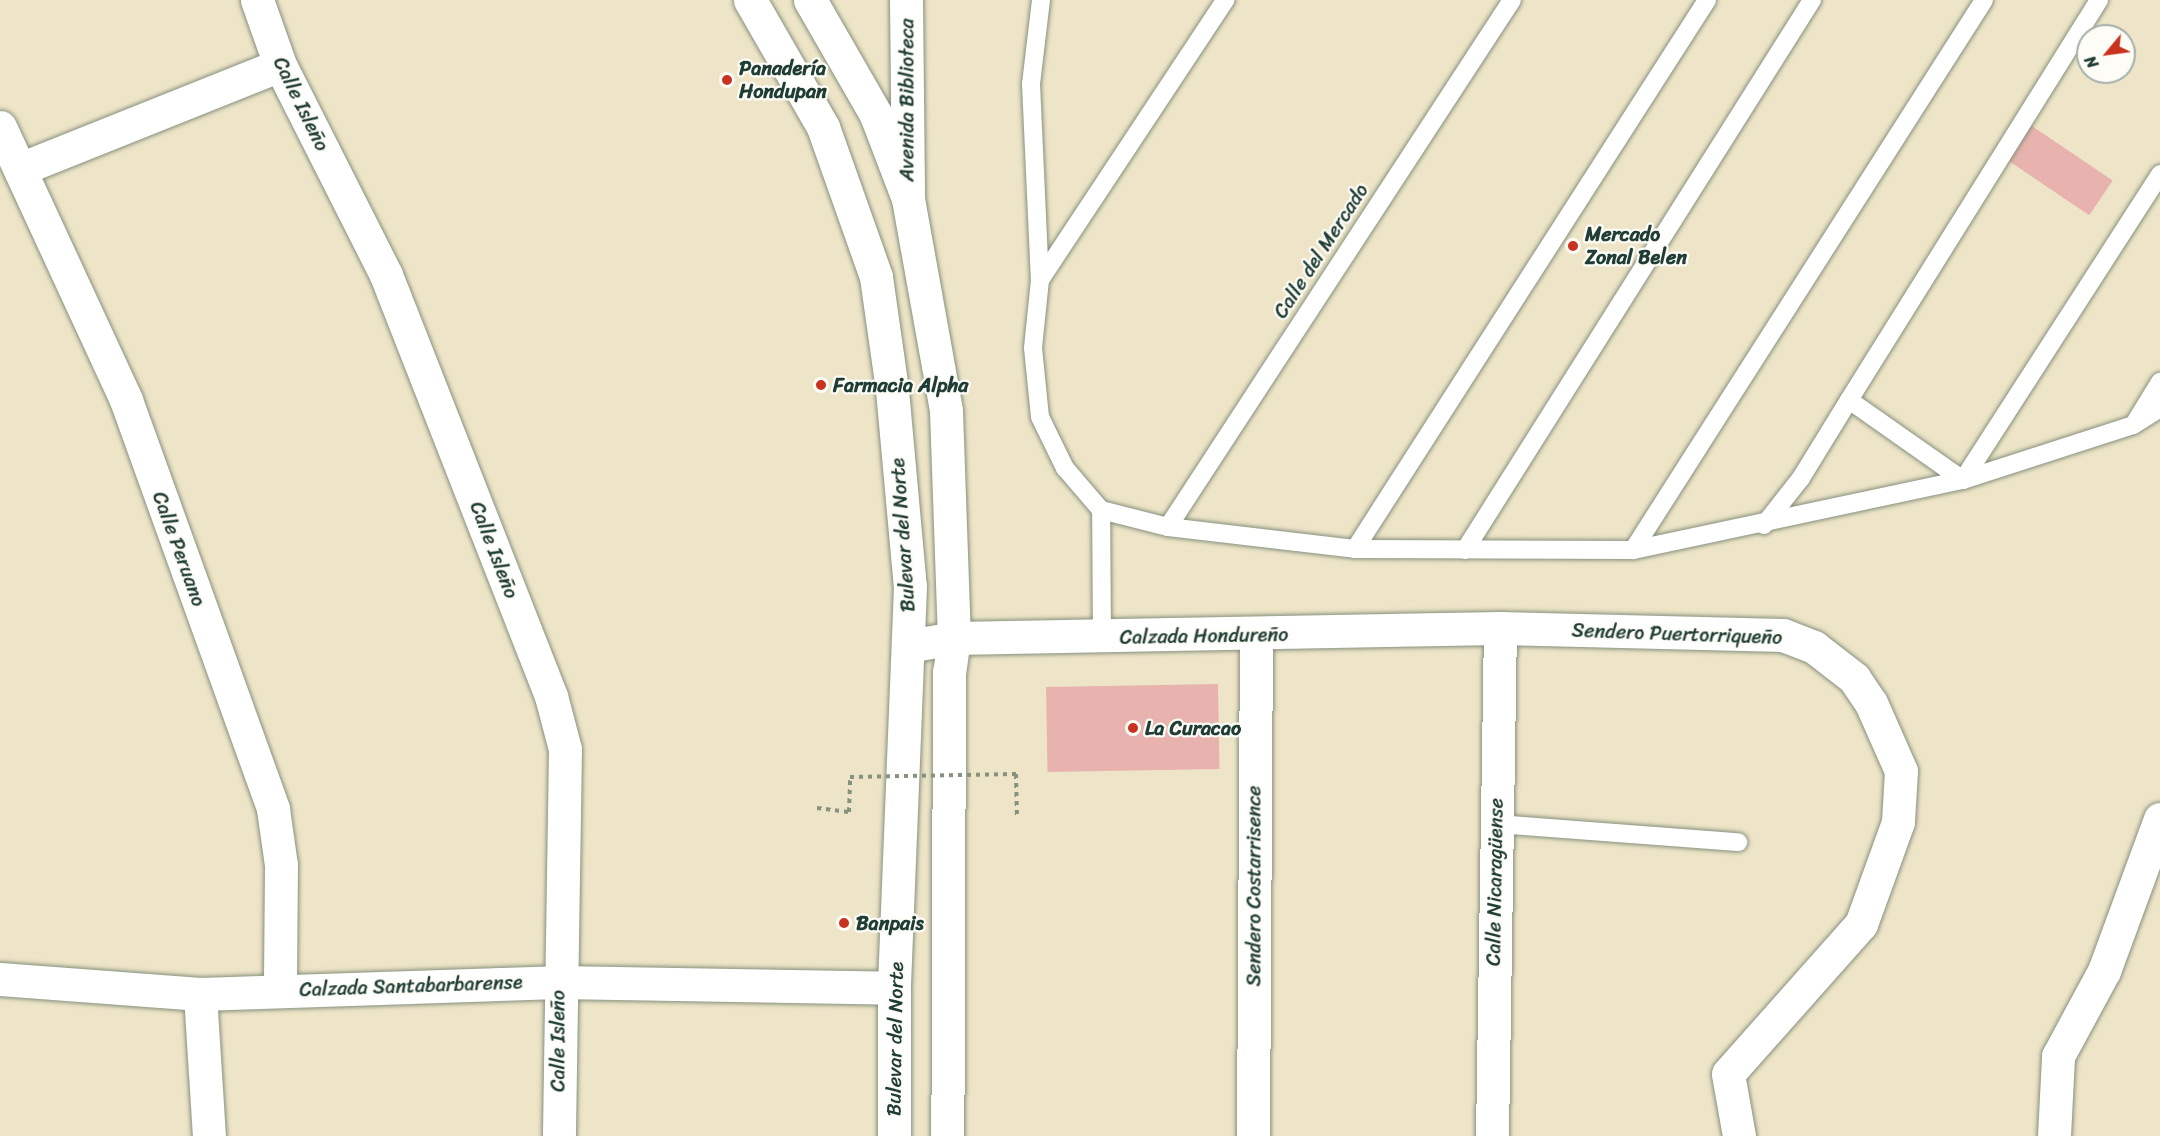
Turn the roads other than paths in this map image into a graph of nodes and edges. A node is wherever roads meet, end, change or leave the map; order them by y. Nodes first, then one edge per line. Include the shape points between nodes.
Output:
1 (257, 0) edge
2 (750, 0) edge
3 (810, 0) edge
4 (906, 0) edge
5 (1041, 0) edge
6 (1225, 0) edge
7 (1512, 0) edge
8 (1707, 0) edge
9 (1812, 0) edge
10 (1984, 0) edge
11 (2099, 0) edge
12 (280, 65) junction
13 (0, 127) edge
14 (20, 169) junction
15 (2160, 174) edge
16 (908, 199) junction
17 (1040, 280) junction
18 (2160, 382) edge
19 (1849, 400) junction
20 (2160, 408) edge
21 (2133, 425) junction
22 (1963, 480) junction
23 (1101, 510) junction
24 (1764, 525) junction
25 (1168, 527) junction
26 (1355, 549) junction
27 (1466, 550) junction
28 (1633, 550) junction
29 (1500, 628) junction
30 (1256, 635) junction
31 (954, 638) junction
32 (1102, 639) junction
33 (908, 646) junction
34 (2160, 819) edge
35 (1496, 824) junction
36 (1738, 842) dead end
37 (0, 979) edge
38 (558, 982) junction
39 (894, 988) junction
40 (280, 991) junction
41 (200, 994) junction
42 (209, 1136) edge
43 (559, 1136) edge
44 (894, 1136) edge
45 (947, 1136) edge
46 (1253, 1136) edge
47 (1492, 1136) edge
48 (1739, 1136) edge
49 (2054, 1136) edge

1 - 12 street, Calle Isleño
2 - 33 street, Bulevar del Norte via 823,127 876,277 908,563
3 - 16 street via 876,115
4 - 16 street, Avenida Biblioteca
5 - 17 lane via 1031,84
6 - 17 lane
7 - 25 lane, Calle del Mercado
8 - 26 lane
9 - 27 lane
10 - 28 lane
11 - 19 lane
12 - 14 street
12 - 38 street, Calle Isleño via 386,275 551,696 565,749
13 - 14 street, Calle Peruano
14 - 40 street, Calle Peruano via 126,400 273,809 281,865
15 - 22 lane
16 - 31 street via 946,411
17 - 23 lane via 1033,348 1040,417 1065,468
18 - 21 lane
19 - 22 lane
19 - 24 lane via 1801,478
20 - 21 lane
21 - 22 lane
22 - 24 lane
23 - 25 lane
23 - 32 lane
24 - 28 lane
25 - 26 lane
26 - 27 lane
27 - 28 lane
29 - 30 street, Calzada Hondureño
29 - 35 street, Calle Nicaragüense
29 - 48 street, Sendero Puertorriqueño via 1783,635 1814,647 1854,678 1870,703 1901,771 1898,822 1861,924 1728,1074
30 - 32 street, Calzada Hondureño
30 - 46 street, Sendero Costarrisence
31 - 32 street, Calzada Hondureño
31 - 33 street, Calzada Hondureño
31 - 45 street via 949,672
33 - 39 street, Bulevar del Norte
34 - 49 street via 2104,971 2058,1056
35 - 36 lane
35 - 47 street, Calle Nicaragüense
37 - 41 street, Calzada Santabarbarense
38 - 39 street, Calzada Santabarbarense
38 - 40 street, Calzada Santabarbarense
38 - 43 street, Calle Isleño
39 - 44 street, Bulevar del Norte
40 - 41 street, Calzada Santabarbarense
41 - 42 street

